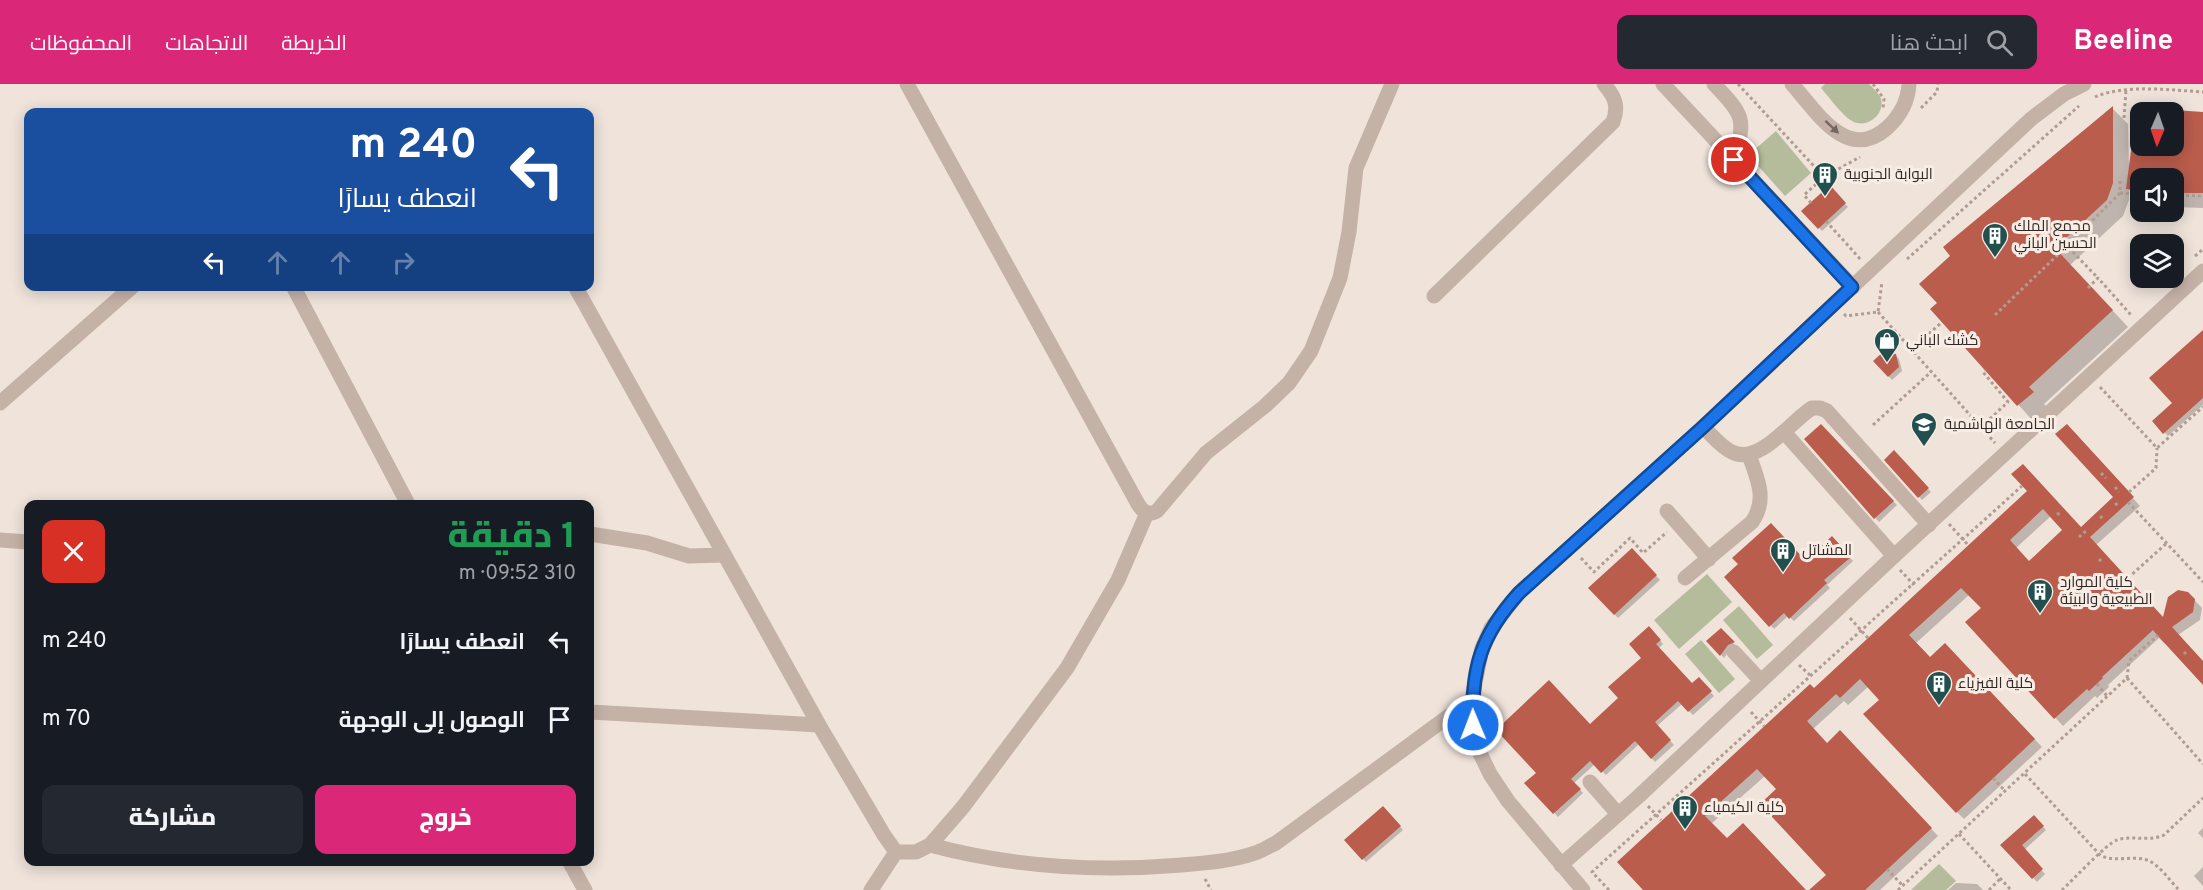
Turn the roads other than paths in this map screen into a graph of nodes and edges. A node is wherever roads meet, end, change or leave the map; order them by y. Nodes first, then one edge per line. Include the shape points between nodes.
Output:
1 (907, 84) edge
2 (1392, 84) edge
3 (1604, 84) edge
4 (1662, 84) edge
5 (1714, 84) edge
6 (1792, 84) edge
7 (2084, 84) edge
8 (1906, 87) edge
9 (1734, 160) junction
10 (2203, 272) edge
11 (1852, 287) junction
12 (127, 291) edge
13 (296, 291) edge
14 (578, 291) edge
15 (1434, 296) dead end
16 (0, 404) edge
17 (1703, 427) junction
18 (1784, 432) junction
19 (1749, 454) junction
20 (406, 500) edge
21 (1666, 511) dead end
22 (1147, 513) junction
23 (1934, 520) junction
24 (594, 535) edge
25 (0, 540) edge
26 (24, 542) edge
27 (724, 555) junction
28 (1894, 556) junction
29 (1709, 559) junction
30 (1685, 578) dead end
31 (1734, 652) dead end
32 (1761, 681) junction
33 (1472, 699) junction
34 (594, 712) edge
35 (819, 724) junction
36 (1590, 782) dead end
37 (1618, 814) junction
38 (930, 845) junction
39 (896, 852) junction
40 (1561, 865) junction
41 (572, 866) edge
42 (585, 890) edge
43 (871, 890) edge
44 (1583, 890) edge

1 - 22 street via 1138,504
2 - 22 street via 1356,168 1341,278 1311,351 1289,383 1206,453 1157,511
3 - 15 street via 1616,101 1612,122
4 - 9 street
5 - 9 street via 1740,115 1742,132
6 -> 8 street via 1832,129 1851,140 1872,138 1884,130 1904,107
7 - 11 street via 2031,119
9 - 11 street
10 - 23 street
11 - 17 street
12 - 16 street
13 - 20 street
14 - 27 street
17 - 19 street via 1730,451
17 - 33 street via 1505,609 1482,648
18 - 19 street
18 - 23 street via 1812,408 1827,411
18 - 28 street
19 - 29 street via 1761,490 1757,514
21 - 29 street
22 - 38 street via 1118,580 1067,668
23 - 28 street
24 - 27 street via 647,543 689,556
25 - 26 street
27 - 35 street
28 - 32 street
29 - 30 street
31 - 32 street
32 - 37 street
33 - 38 street via 1276,843 1255,853 1196,864 1099,867 990,859
33 - 40 street via 1479,751 1490,774
34 - 35 street
35 - 39 street
36 - 37 street
37 - 40 street
38 - 39 street via 916,852
39 - 43 street
40 - 44 street
41 - 42 street

